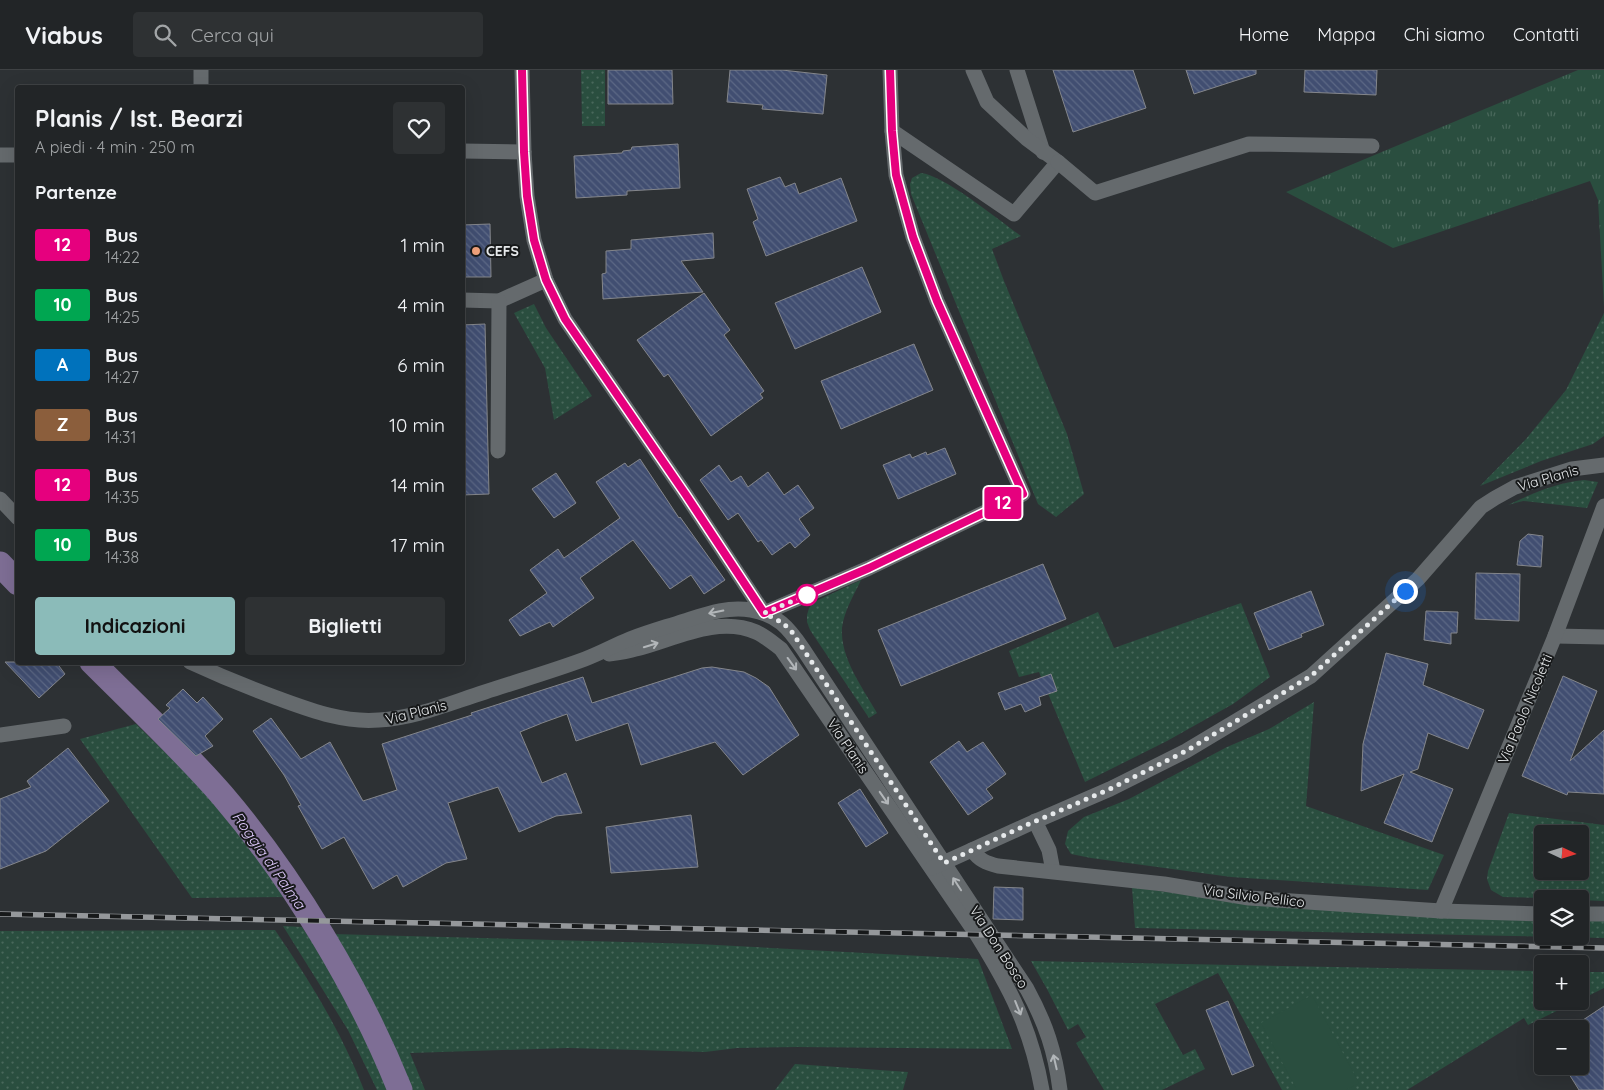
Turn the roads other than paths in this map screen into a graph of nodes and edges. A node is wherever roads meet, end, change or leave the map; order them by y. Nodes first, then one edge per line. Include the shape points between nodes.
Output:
1 (201, 70) edge
2 (522, 70) edge
3 (890, 70) edge
4 (974, 70) edge
5 (1017, 70) edge
6 (201, 85) edge
7 (892, 131) junction
8 (1372, 146) dead end
9 (465, 151) edge
10 (524, 152) junction
11 (1044, 152) junction
12 (0, 155) edge
13 (15, 155) edge
14 (1058, 162) junction
15 (546, 280) junction
16 (465, 300) edge
17 (499, 301) junction
18 (498, 451) dead end
19 (1604, 465) edge
20 (0, 499) edge
21 (1604, 506) edge
22 (15, 515) edge
23 (764, 613) junction
24 (756, 632) junction
25 (1555, 636) junction
26 (1604, 637) edge
27 (586, 658) junction
28 (197, 665) edge
29 (64, 726) dead end
30 (0, 736) edge
31 (1035, 821) junction
32 (972, 850) junction
33 (938, 866) junction
34 (1053, 871) junction
35 (1441, 911) junction
36 (1534, 914) edge
37 (1589, 914) edge
38 (1604, 914) edge
39 (1042, 1090) edge
40 (1060, 1090) edge

1 - 6 street
2 - 10 street
3 - 7 street
4 - 11 street via 987,102
5 - 11 street
7 - 14 street via 1014,214
7 - 23 street via 896,175 913,237 937,301 1023,494 869,568
8 - 14 street via 1249,144 1095,193
9 - 10 street
10 - 15 street via 534,240
11 - 14 street
12 - 13 street
15 - 17 street
15 - 23 street via 565,319
16 - 17 street
17 - 18 street
19 - 31 street, Via Planis via 1572,469 1515,487 1494,498 1481,507 1418,579 1311,676 1186,751 1110,789
20 - 22 street
21 - 25 street, Via Paolo Nicoletti
23 - 24 street
23 -> 27 street, Via Planis via 738,609 712,612 632,638
23 - 33 street, Via Planis via 792,632
27 -> 24 street, Via Planis via 635,650 718,627
24 -> 33 street, Via Planis via 781,649
25 - 26 street
25 - 35 street, Via Paolo Nicoletti
27 - 28 street, Via Planis via 416,715 377,721 324,715
29 - 30 street
31 - 32 street, Via Planis
31 - 34 street via 1046,844
32 - 33 street, Via Planis
32 - 34 street, Via Silvio Pellico via 977,857 992,865
33 -> 39 street, Via Don Bosco via 1015,999 1029,1037
40 -> 33 street, Via Don Bosco via 1049,1034 1039,1011 1027,989
34 - 35 street, Via Silvio Pellico via 1249,898
35 - 36 street, Via Silvio Pellico
37 - 38 street

